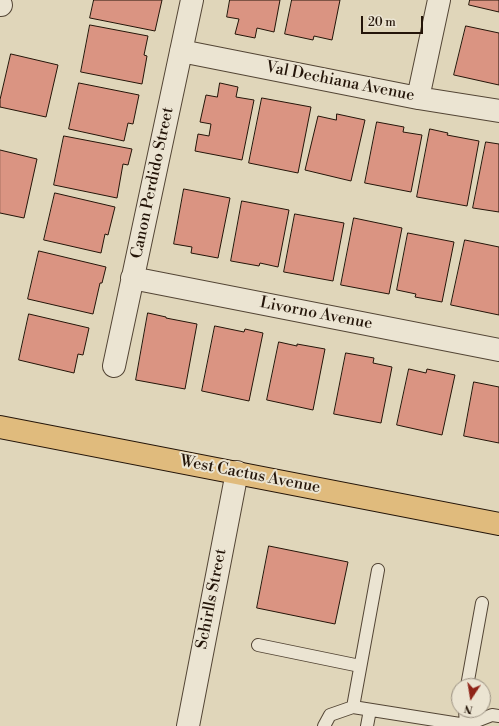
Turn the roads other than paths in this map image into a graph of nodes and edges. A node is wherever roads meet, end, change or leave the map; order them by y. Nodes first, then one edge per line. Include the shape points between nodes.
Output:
1 (192, 0) edge
2 (440, 0) edge
3 (181, 51) junction
4 (418, 98) junction
5 (499, 111) edge
6 (132, 278) junction
7 (499, 350) edge
8 (114, 366) dead end
9 (0, 427) edge
10 (237, 472) junction
11 (499, 524) edge
12 (378, 570) dead end
13 (482, 603) dead end
14 (258, 645) dead end
15 (360, 666) junction
16 (469, 678) edge
17 (353, 707) junction
18 (370, 710) junction
19 (499, 716) edge
20 (188, 726) edge
21 (324, 726) edge
22 (367, 726) edge
23 (466, 726) edge

1 - 3 street, Canon Perdido Street
2 - 4 street
3 - 4 street, Val Dechiana Avenue
3 - 6 street, Canon Perdido Street
4 - 5 street, Val Dechiana Avenue
6 - 7 street, Livorno Avenue
6 - 8 street, Canon Perdido Street
9 - 10 main road, West Cactus Avenue
10 - 11 main road, West Cactus Avenue
10 - 20 street, Schirlls Street
12 - 15 lane
13 - 16 lane
14 - 15 lane
15 - 17 lane
17 - 18 lane
17 - 21 lane via 330,715
18 - 22 lane
18 - 23 lane
19 - 23 lane via 492,715

